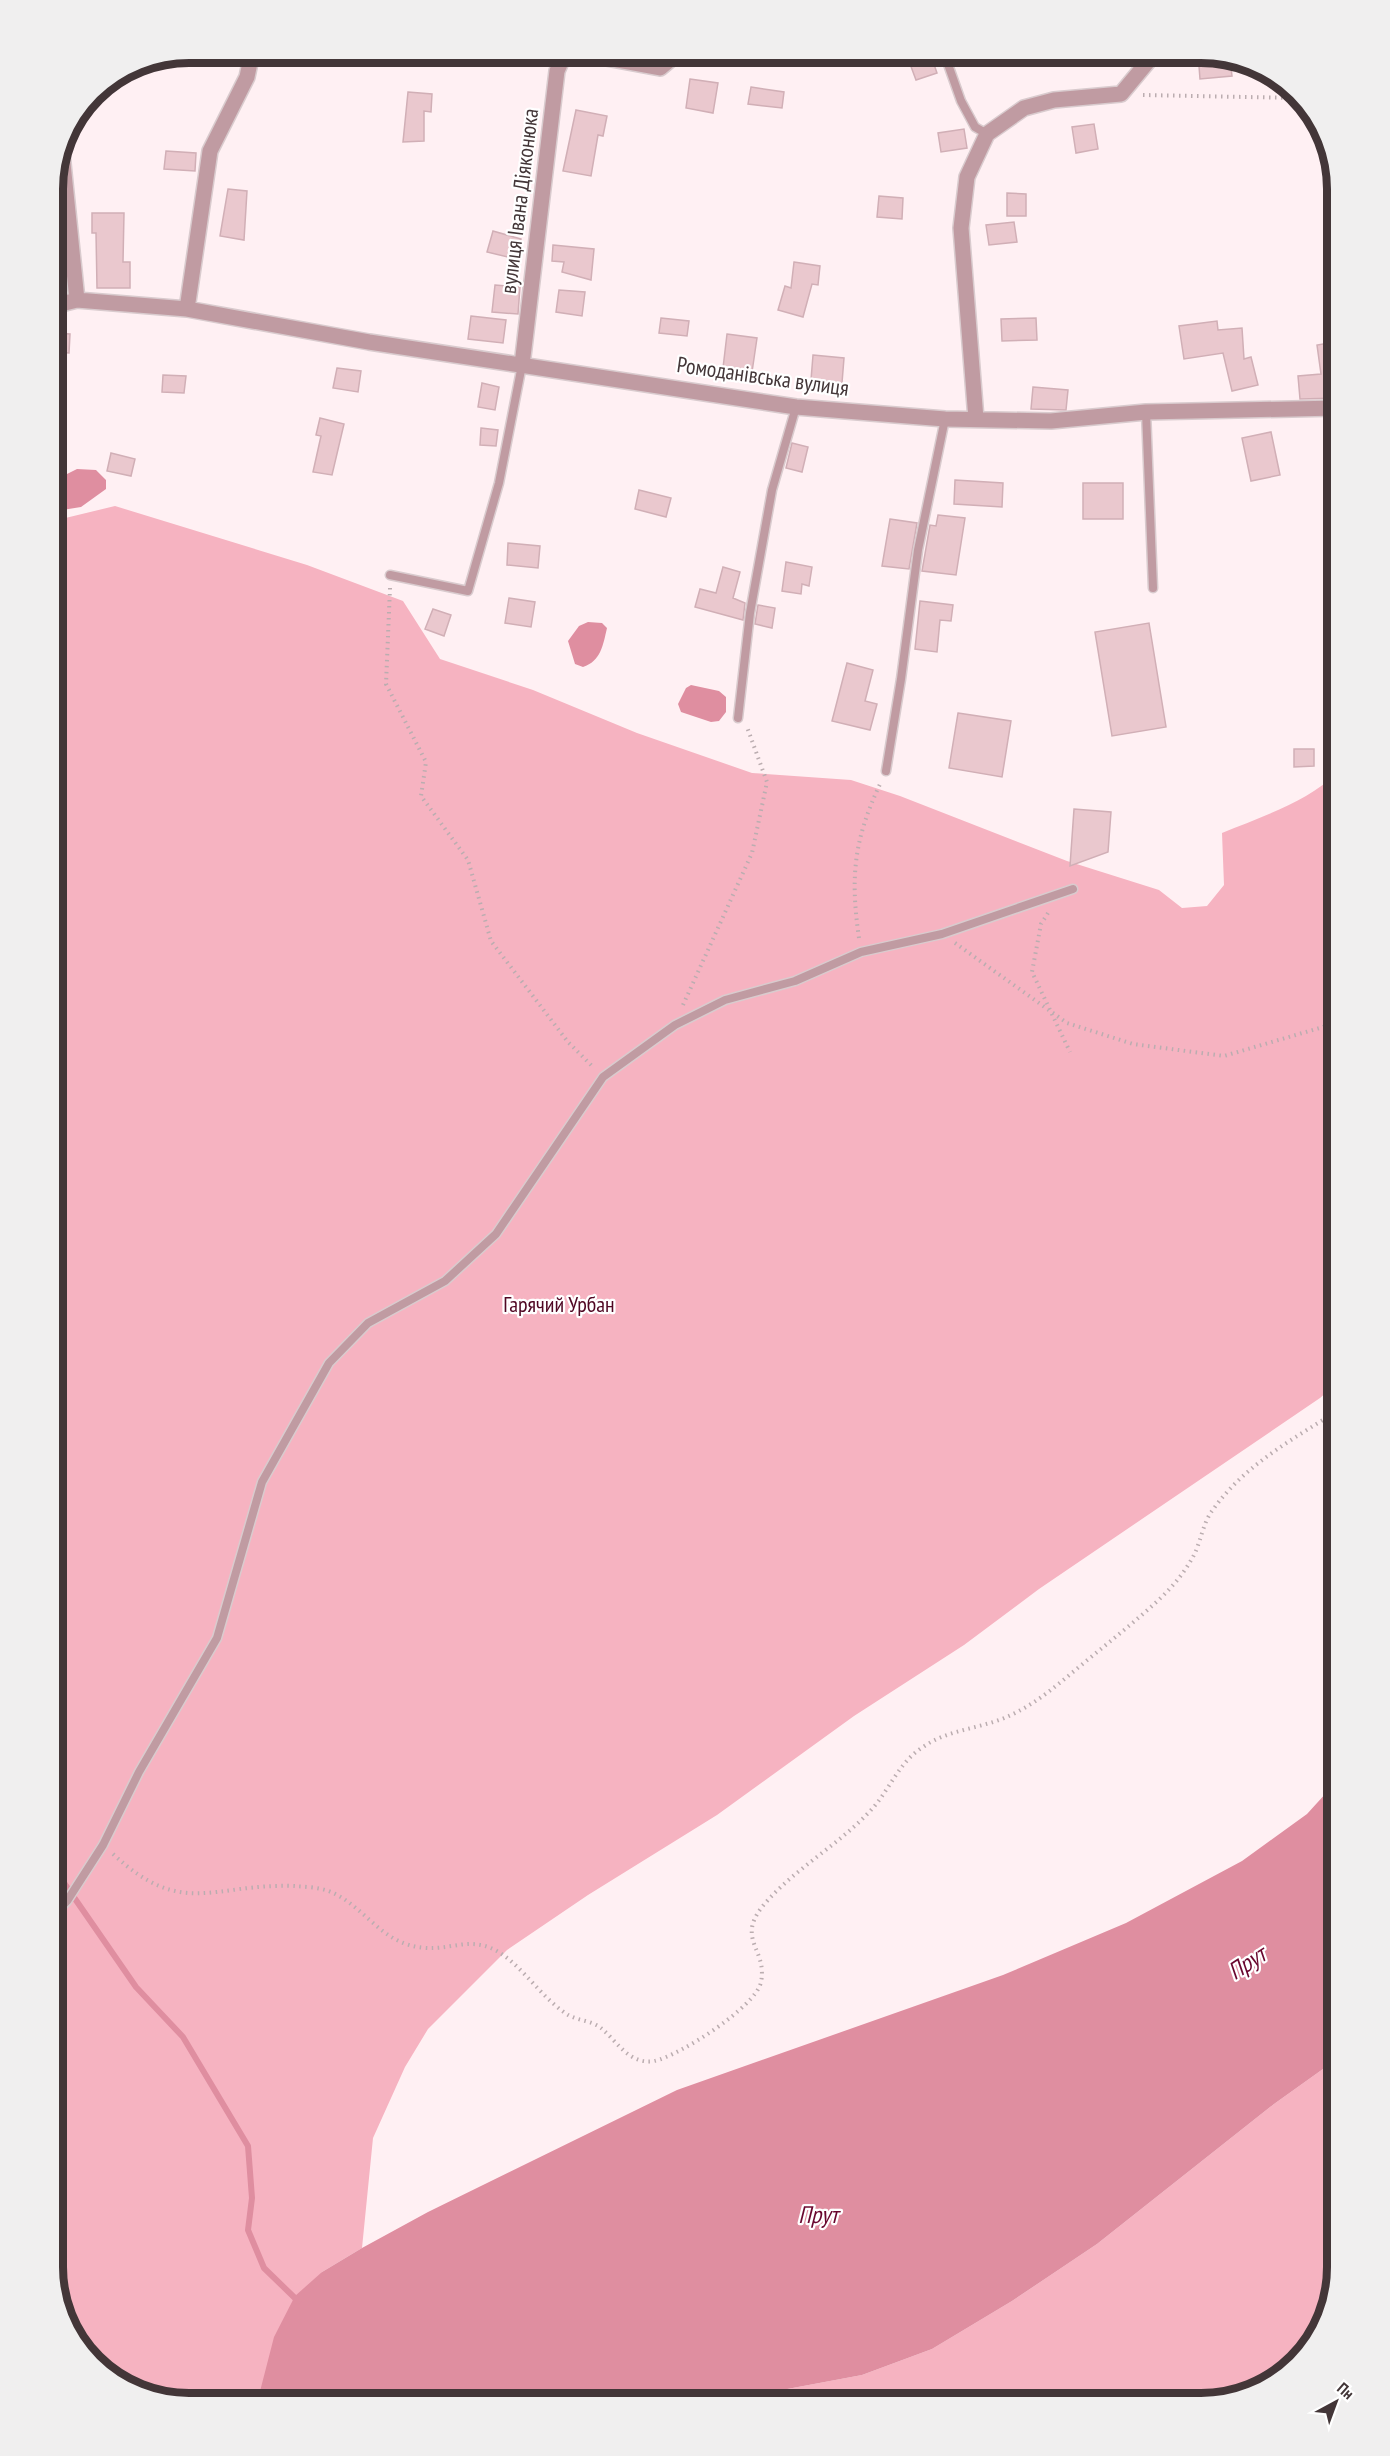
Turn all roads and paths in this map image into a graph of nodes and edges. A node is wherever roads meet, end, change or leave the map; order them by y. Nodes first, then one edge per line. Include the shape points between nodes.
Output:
1 (250, 63) edge
2 (562, 63) edge
3 (630, 63) edge
4 (666, 63) edge
5 (948, 63) edge
6 (1147, 63) edge
7 (1121, 94) junction
8 (1288, 98) edge
9 (987, 134) junction
10 (64, 173) edge
11 (77, 300) junction
12 (63, 304) edge
13 (187, 309) junction
14 (522, 365) junction
15 (796, 407) junction
16 (1327, 408) edge
17 (1146, 412) junction
18 (945, 419) junction
19 (976, 419) junction
20 (390, 575) joint
21 (1153, 588) dead end
22 (738, 718) joint
23 (886, 771) joint
24 (1073, 889) dead end
25 (1059, 894) junction
26 (942, 934) junction
27 (861, 952) junction
28 (1050, 1011) junction
29 (675, 1025) junction
30 (1327, 1025) edge
31 (1070, 1052) dead end
32 (603, 1077) junction
33 (1327, 1417) edge
34 (103, 1845) junction
35 (63, 1905) edge

1 - 13 street via 247,77 210,151
2 - 14 street, вулиця Івана Діяконюка via 557,71
3 - 4 street, вулиця Івана Діяконюка via 660,68
5 - 9 lane via 975,127
6 - 7 street
7 - 8 path
7 - 9 street via 1054,100 1024,108
9 - 19 street via 967,177 961,228
10 - 11 street
11 - 12 street, Ромоданівська вулиця
11 - 13 street, Ромоданівська вулиця
13 - 14 street, Ромоданівська вулиця
14 - 15 street, Ромоданівська вулиця
14 - 20 lane via 500,483 468,591
15 - 18 street, Ромоданівська вулиця
15 - 22 lane via 770,501 750,613
16 - 17 street, Ромоданівська вулиця
17 - 19 street, Ромоданівська вулиця via 1051,420
17 - 21 lane
18 - 19 street, Ромоданівська вулиця
18 - 23 lane via 918,550
20 - 32 path via 386,684 426,762 421,796 468,860 491,941 568,1042
22 - 29 path via 750,730 767,782 752,853
23 - 27 path via 866,814 857,849 852,894
24 - 25 lane
25 - 26 lane
25 - 28 path via 1041,924 1032,972
26 - 27 lane
26 - 28 path
27 - 29 lane via 795,981 725,1000
28 - 30 path via 1067,1023 1132,1044 1224,1056
28 - 31 path
29 - 32 lane
32 - 34 lane via 496,1234 445,1281 368,1323 329,1363 262,1482 217,1638 139,1772
33 - 34 path via 1242,1475 1209,1515 1193,1556 1172,1586 1045,1694 1009,1716 938,1737 918,1750 873,1808 769,1898 753,1920 752,1940 762,1973 756,1996 714,2029 655,2061 641,2061 596,2024 577,2020 563,2011 511,1961 481,1944 469,1942 429,1949 404,1944 336,1894 306,1887 257,1886 225,1892 176,1893 145,1881
34 - 35 lane

